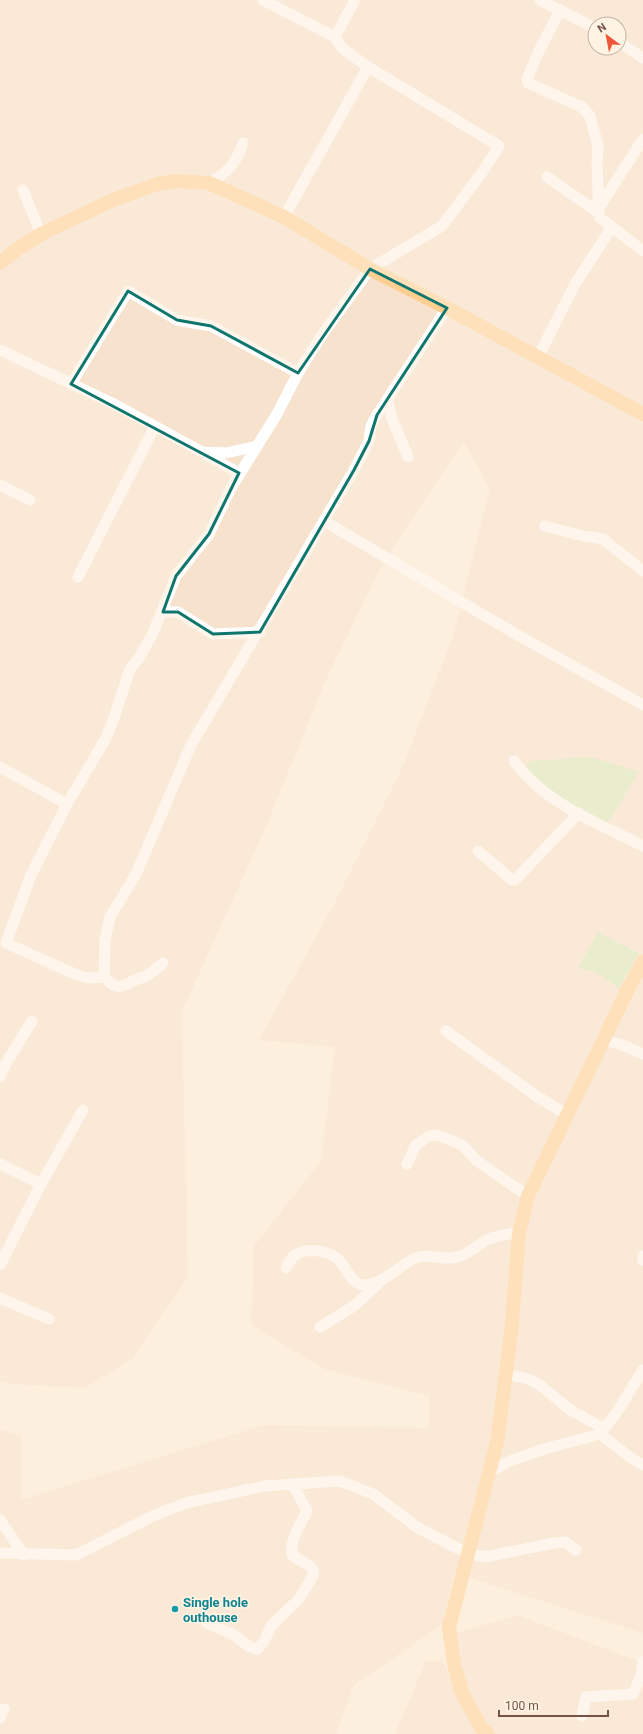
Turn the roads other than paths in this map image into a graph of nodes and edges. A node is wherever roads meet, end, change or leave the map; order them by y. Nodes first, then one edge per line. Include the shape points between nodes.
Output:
1 (263, 0) edge
2 (355, 0) edge
3 (546, 2) edge
4 (560, 10) junction
5 (587, 24) edge
6 (335, 37) junction
7 (627, 47) edge
8 (643, 58) edge
9 (368, 67) junction
10 (643, 139) edge
11 (243, 143) dead end
12 (547, 178) dead end
13 (209, 183) junction
14 (23, 190) dead end
15 (599, 210) junction
16 (284, 217) junction
17 (612, 227) junction
18 (41, 234) junction
19 (643, 252) edge
20 (0, 263) edge
21 (370, 269) junction
22 (447, 308) junction
23 (0, 350) edge
24 (538, 357) junction
25 (298, 373) junction
26 (70, 384) junction
27 (388, 402) junction
28 (643, 414) edge
29 (154, 428) junction
30 (257, 446) junction
31 (202, 452) junction
32 (408, 457) dead end
33 (239, 473) junction
34 (0, 485) edge
35 (30, 500) dead end
36 (324, 521) junction
37 (546, 526) dead end
38 (643, 571) edge
39 (78, 577) dead end
40 (163, 612) junction
41 (260, 632) junction
42 (643, 705) edge
43 (514, 761) dead end
44 (0, 767) edge
45 (67, 804) junction
46 (579, 813) junction
47 (643, 846) edge
48 (478, 851) dead end
49 (643, 962) edge
50 (163, 963) dead end
51 (104, 977) junction
52 (32, 1021) dead end
53 (446, 1031) dead end
54 (603, 1040) junction
55 (643, 1054) edge
56 (0, 1077) edge
57 (83, 1110) dead end
58 (567, 1115) junction
59 (0, 1164) edge
60 (407, 1164) dead end
61 (40, 1184) junction
62 (528, 1196) junction
63 (519, 1233) junction
64 (643, 1256) edge
65 (643, 1260) edge
66 (0, 1265) edge
67 (286, 1268) dead end
68 (384, 1278) junction
69 (0, 1298) edge
70 (49, 1319) dead end
71 (320, 1327) dead end
72 (643, 1370) edge
73 (506, 1374) junction
74 (601, 1431) junction
75 (643, 1465) edge
76 (489, 1472) junction
77 (293, 1485) junction
78 (0, 1520) edge
79 (576, 1550) dead end
80 (0, 1554) edge
81 (469, 1554) junction
82 (24, 1555) junction
83 (207, 1623) dead end
84 (643, 1662) edge
85 (582, 1716) dead end
86 (488, 1734) edge

1 - 6 street
2 - 6 street
3 - 4 street
4 - 5 street
4 - 15 street via 527,79 531,85 587,111 598,146
6 - 9 street via 342,48
7 - 8 street
9 - 16 street
9 - 21 street via 499,146 484,171 442,226
10 - 15 street
11 - 13 street via 236,161 224,174
12 - 15 street
13 - 16 main road
13 - 18 main road via 175,181 157,184 105,203
14 - 18 street
15 - 17 street via 599,216
16 - 21 main road
17 - 19 street
17 - 24 street via 575,284
18 - 20 main road
21 - 22 main road
21 - 25 street
22 - 24 main road
22 - 27 street
23 - 26 street
24 - 28 main road
25 - 26 street via 211,326 176,320 128,291
25 - 30 street
26 - 29 street via 116,405
27 - 32 street via 394,425
27 - 36 street via 371,426 369,441
29 - 31 street
29 - 39 street
30 - 31 street via 226,453
30 - 33 street
31 - 33 street
33 - 40 street via 209,534 176,576
34 - 35 street
36 - 41 street
36 - 42 street via 521,637
37 - 38 street via 603,539
40 - 41 street via 178,612 213,634
40 - 45 street via 139,658 130,669 106,738
41 - 51 street via 191,745 136,874 110,917 104,940
43 - 46 street via 537,787
44 - 45 street
45 - 51 street via 31,875 6,943 77,975 88,978
46 - 47 street
46 - 48 street via 515,880
49 - 54 main road
50 - 51 street via 148,976 133,981 128,986 114,985
52 - 56 street
53 - 58 street
54 - 55 street
54 - 58 main road
57 - 61 street
58 - 62 main road
59 - 61 street
60 - 62 street via 416,1145 429,1136 438,1135 462,1145 477,1162
61 - 66 street
62 - 63 main road
63 - 68 street via 491,1238 471,1252 460,1256 423,1256 413,1259
63 - 73 main road via 515,1300
64 - 65 street
67 - 68 street via 294,1255 315,1251 333,1256 340,1261 355,1282 364,1285
68 - 71 street via 354,1306
69 - 70 street
72 - 74 street via 619,1409
73 - 74 street via 528,1379 540,1385
73 - 76 main road via 497,1442
74 - 75 street via 631,1458
74 - 76 street via 510,1461
76 - 81 main road
77 - 81 street via 340,1481 356,1487 373,1494 418,1528
77 - 82 street via 265,1486 186,1503 76,1555
77 - 83 street via 307,1511 291,1546 292,1555 314,1571 307,1588 289,1611 272,1625 257,1649
78 - 82 street
79 - 81 street via 565,1542 485,1557
80 - 82 street
81 - 86 main road via 450,1627 454,1664 462,1693 482,1729
84 - 85 street via 641,1676 633,1694 586,1697

